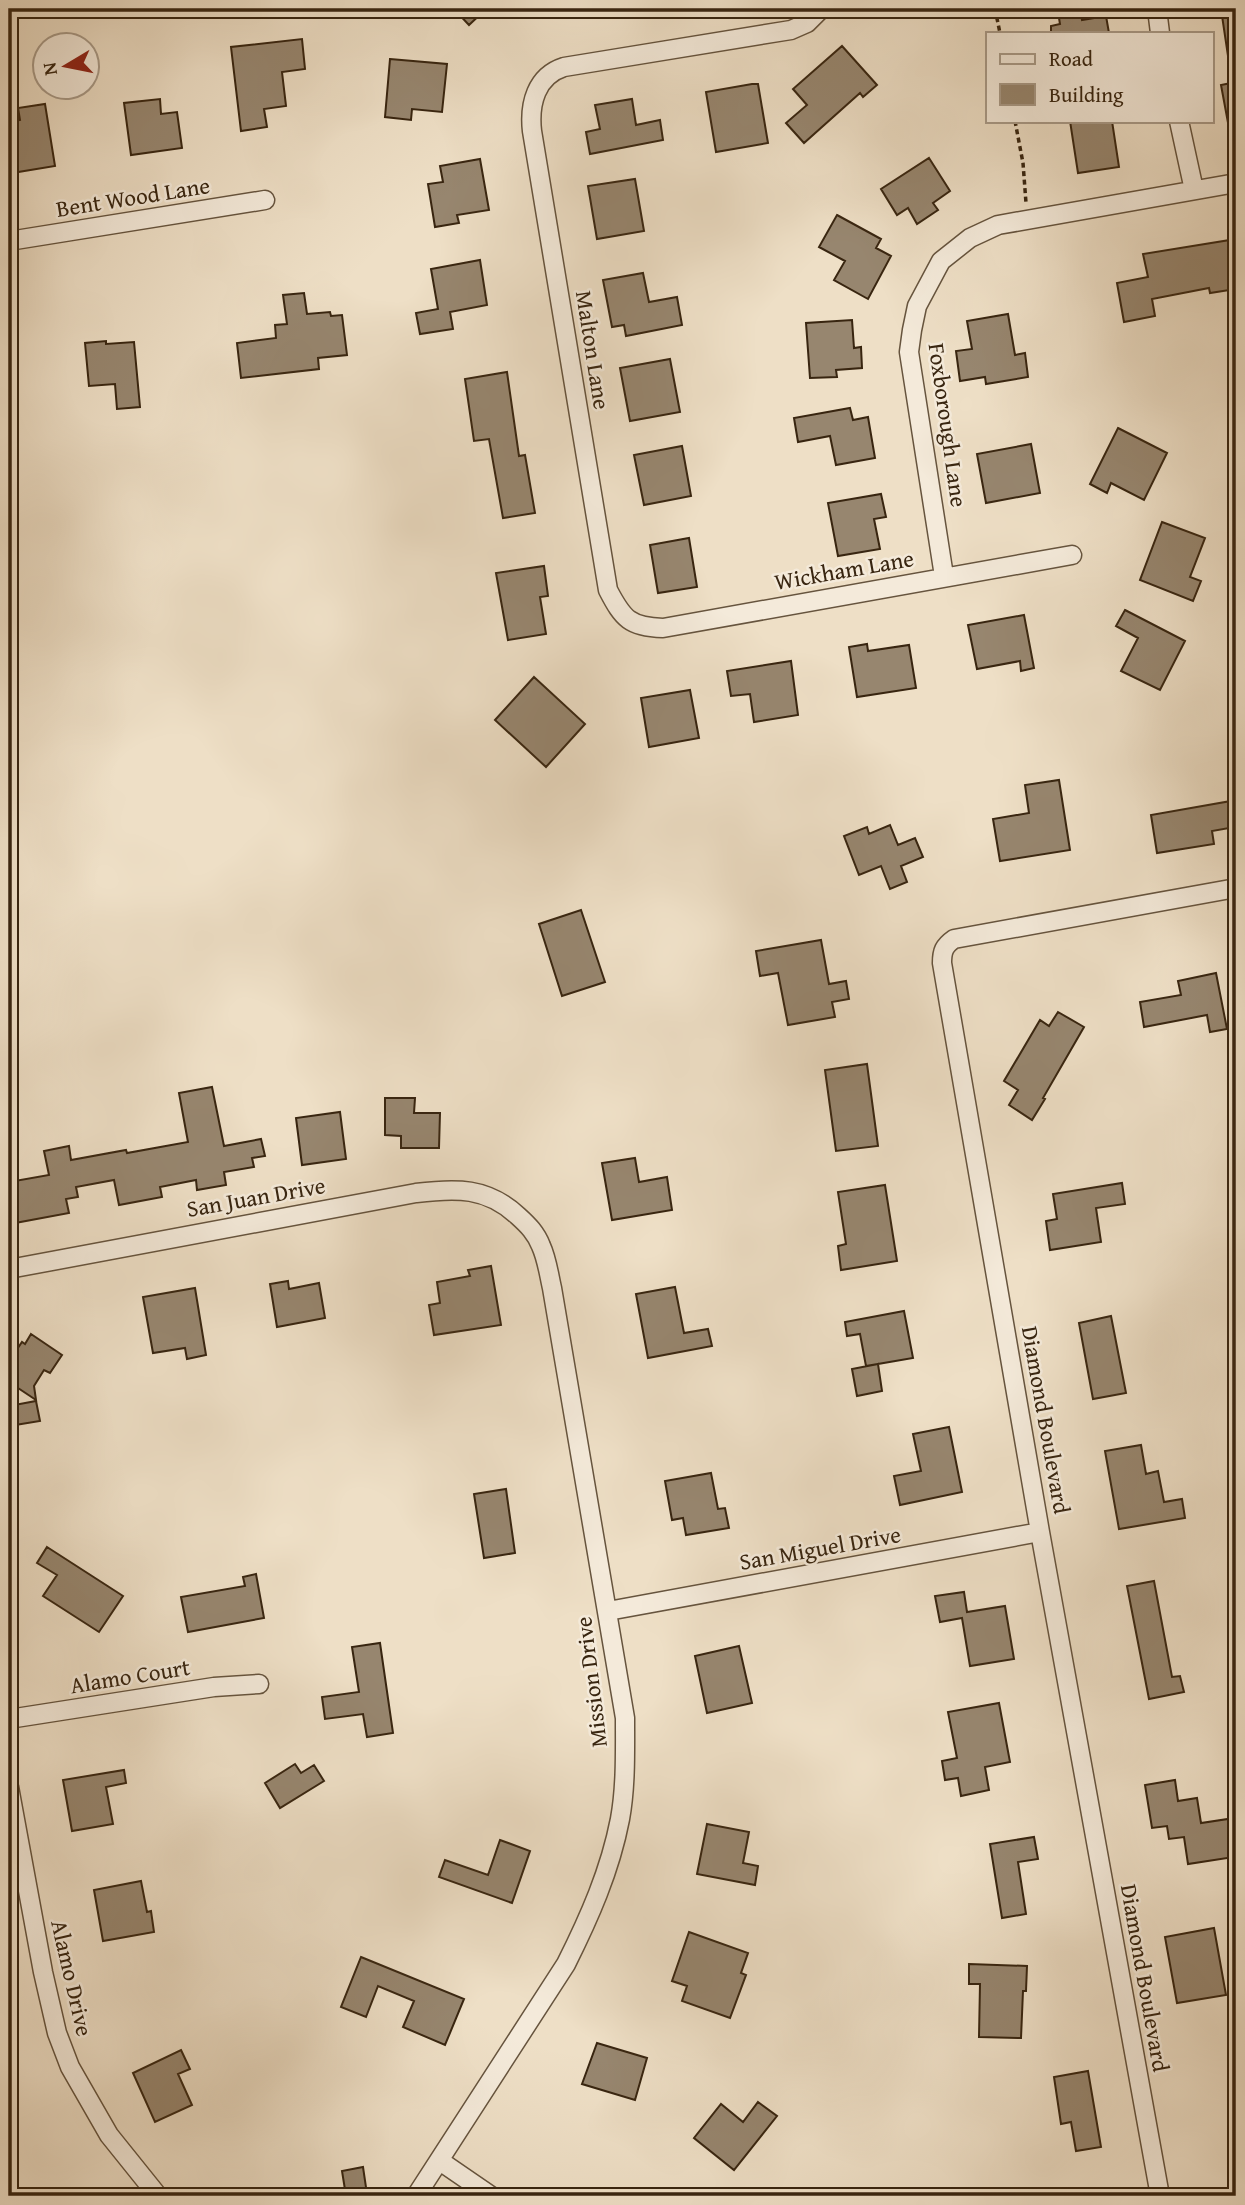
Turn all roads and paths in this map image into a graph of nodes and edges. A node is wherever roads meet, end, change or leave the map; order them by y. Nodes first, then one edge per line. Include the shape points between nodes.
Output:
1 (821, 9) edge
2 (995, 9) edge
3 (1157, 9) edge
4 (1000, 32) edge
5 (1160, 32) edge
6 (1015, 122) edge
7 (1179, 122) edge
8 (1236, 183) edge
9 (1194, 190) junction
10 (265, 200) dead end
11 (1027, 219) junction
12 (9, 241) edge
13 (1072, 555) dead end
14 (944, 576) junction
15 (627, 618) joint
16 (1236, 888) edge
17 (510, 1208) joint
18 (9, 1269) edge
19 (1040, 1532) junction
20 (608, 1611) junction
21 (259, 1684) dead end
22 (9, 1719) edge
23 (9, 1787) edge
24 (440, 2161) junction
25 (159, 2196) edge
26 (416, 2196) edge
27 (491, 2196) edge
28 (1160, 2196) edge

1 - 15 street, Malton Lane via 791,30 564,67 539,86 531,110 608,590
2 - 4 path
3 - 5 street
6 - 11 path
7 - 9 street
8 - 9 street, Foxborough Lane
9 - 11 street, Foxborough Lane
10 - 12 street, Bent Wood Lane
11 - 14 street, Foxborough Lane via 998,225 957,247 941,261 917,306 909,352
13 - 14 street, Wickham Lane
14 - 15 street, Wickham Lane via 663,628 641,627
16 - 19 street, Diamond Boulevard via 954,939 942,952
17 - 18 street, San Juan Drive via 494,1197 448,1189
17 - 20 street, Mission Drive via 533,1230 550,1278
19 - 20 street, San Miguel Drive
19 - 28 street, Diamond Boulevard
20 - 24 street, Mission Drive via 625,1718 620,1818 609,1863 566,1964
21 - 22 street, Alamo Court
23 - 25 street, Alamo Drive via 57,2033 70,2067 109,2135
24 - 26 street, Mission Drive
24 - 27 street

